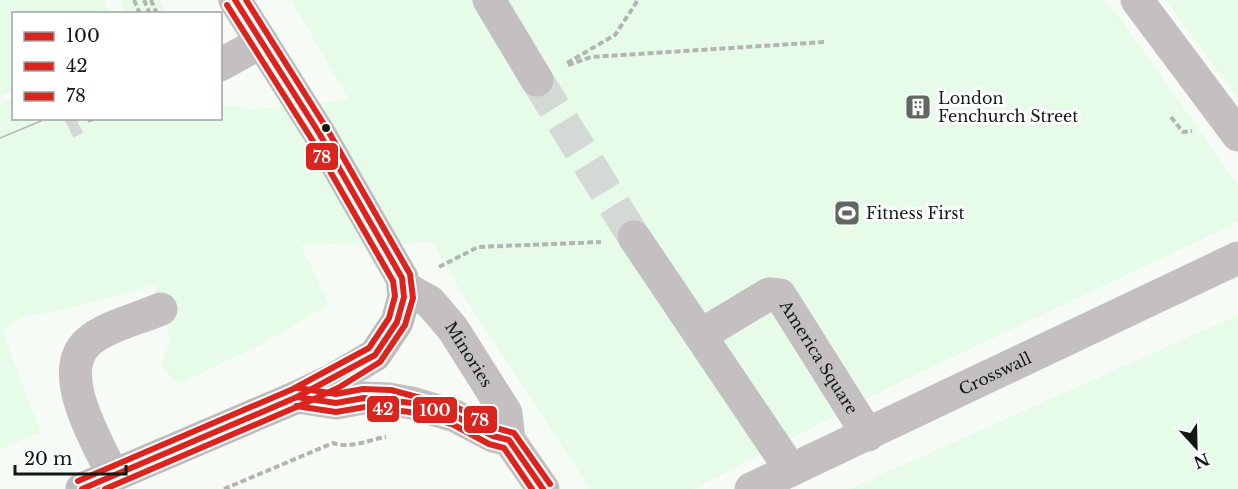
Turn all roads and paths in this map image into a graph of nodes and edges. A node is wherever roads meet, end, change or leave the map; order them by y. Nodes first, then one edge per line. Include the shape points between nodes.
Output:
1 (489, 0) edge
2 (638, 0) edge
3 (1137, 0) edge
4 (241, 2) edge
5 (262, 42) junction
6 (824, 42) dead end
7 (222, 64) edge
8 (546, 75) junction
9 (1238, 135) edge
10 (634, 237) tunnel mouth
11 (589, 242) dead end
12 (1238, 258) edge
13 (418, 280) junction
14 (161, 309) dead end
15 (701, 334) junction
16 (297, 397) junction
17 (868, 435) junction
18 (395, 437) dead end
19 (509, 440) junction
20 (113, 476) junction
21 (777, 481) edge
22 (82, 489) edge
23 (224, 489) edge
24 (543, 489) edge

1 - 8 street
2 - 8 path via 615,35
3 - 9 street
4 - 5 highway
5 - 7 street
5 - 13 highway via 320,133 402,278
6 - 8 path via 591,57
10 - 15 street
11 - 13 path via 478,248
12 - 17 street, Crosswall
13 - 16 highway via 375,355
13 - 19 street, Minories via 506,413
14 - 20 street via 98,335 87,343 75,365 78,394
15 - 17 street, America Square via 770,294 780,295
15 - 21 street
16 - 19 street via 336,403 389,399 412,403 455,416
16 - 20 highway
17 - 21 street, Crosswall
18 - 23 path via 344,447 333,443
19 - 24 street, Minories
20 - 22 highway

